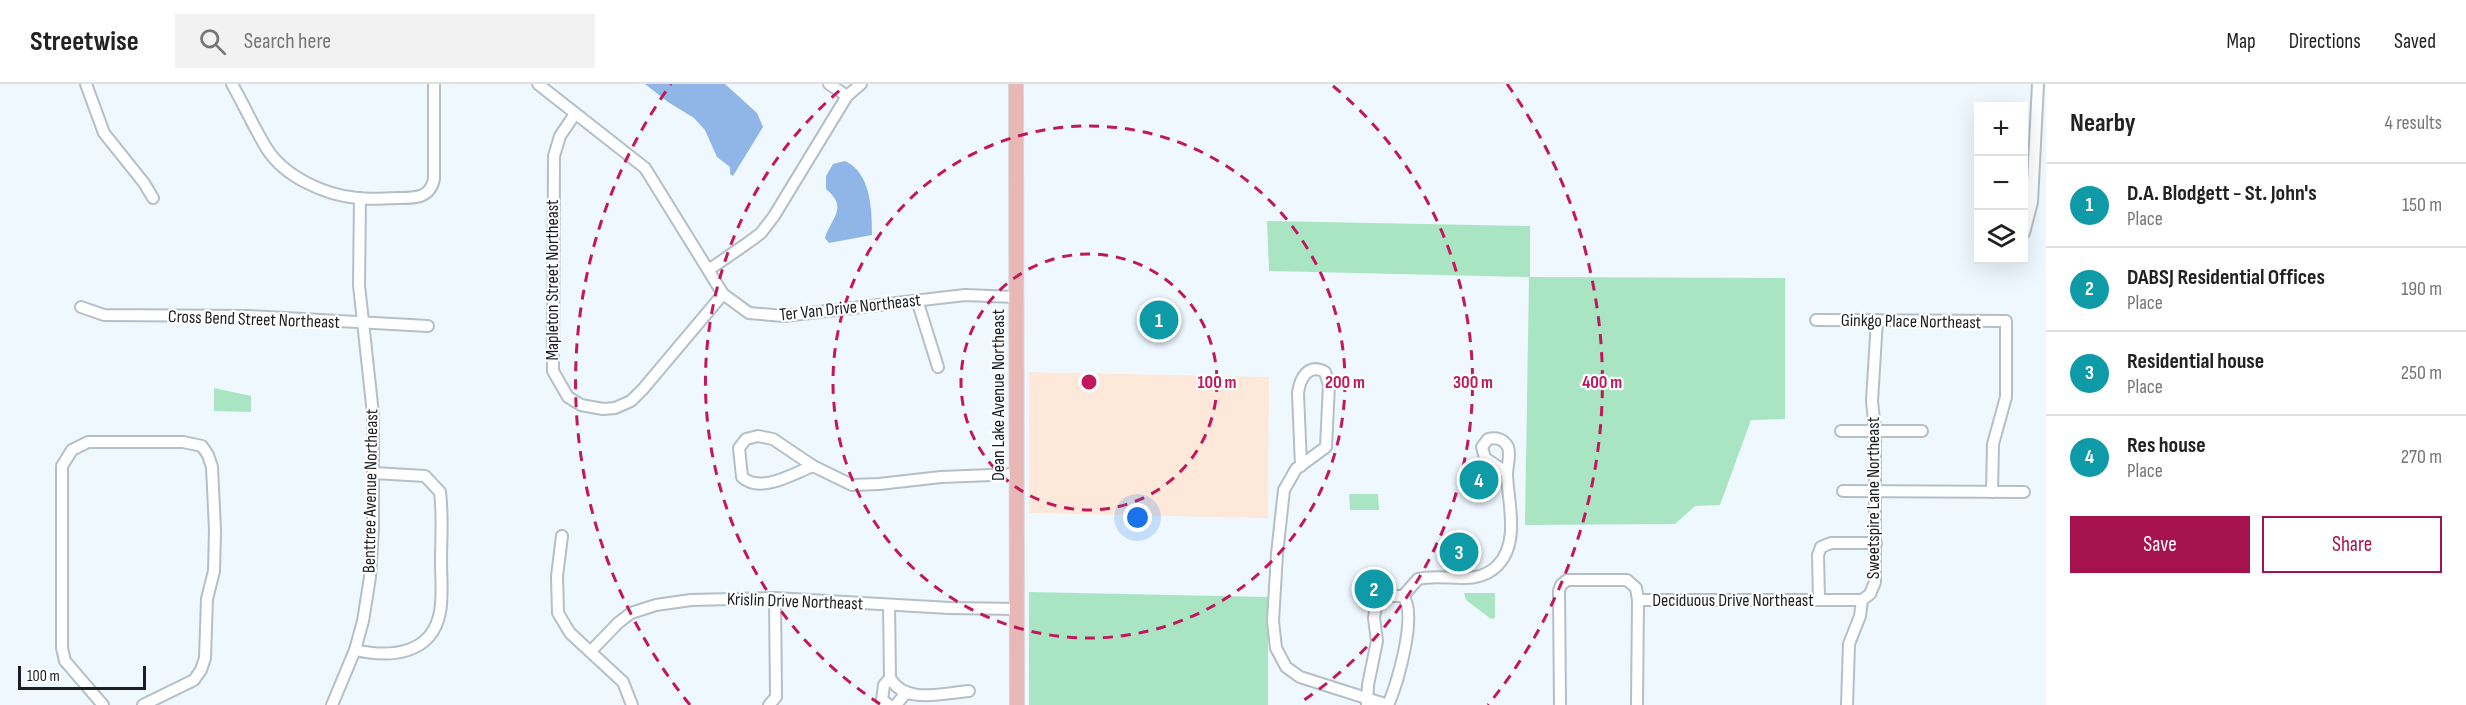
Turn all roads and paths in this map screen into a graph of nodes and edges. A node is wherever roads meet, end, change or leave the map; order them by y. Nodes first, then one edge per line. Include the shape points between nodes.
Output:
1 (86, 84) edge
2 (232, 84) edge
3 (434, 84) edge
4 (538, 84) edge
5 (830, 84) edge
6 (861, 84) edge
7 (1016, 84) edge
8 (2038, 84) edge
9 (847, 96) junction
10 (575, 114) junction
11 (153, 198) dead end
12 (360, 198) junction
13 (2028, 224) edge
14 (710, 269) junction
15 (723, 294) junction
16 (1015, 297) junction
17 (917, 300) junction
18 (81, 307) dead end
19 (1816, 320) dead end
20 (1877, 320) junction
21 (364, 324) junction
22 (428, 326) dead end
23 (938, 367) dead end
24 (1875, 430) junction
25 (1841, 431) dead end
26 (1922, 431) dead end
27 (813, 466) junction
28 (1301, 466) junction
29 (374, 473) junction
30 (1507, 473) dead end
31 (1016, 474) junction
32 (1844, 491) dead end
33 (1875, 491) junction
34 (1992, 492) junction
35 (2024, 492) dead end
36 (562, 536) dead end
37 (1876, 543) junction
38 (1403, 596) junction
39 (775, 598) junction
40 (1638, 600) junction
41 (1819, 600) junction
42 (1863, 600) junction
43 (889, 605) junction
44 (1016, 609) junction
45 (355, 650) junction
46 (591, 651) junction
47 (890, 678) junction
48 (969, 692) dead end
49 (905, 694) junction
50 (1368, 702) edge
51 (103, 705) edge
52 (143, 705) edge
53 (332, 705) edge
54 (632, 705) edge
55 (769, 705) edge
56 (889, 705) edge
57 (896, 705) edge
58 (1017, 705) edge
59 (1388, 705) edge
60 (1560, 705) edge
61 (1637, 705) edge
62 (1847, 705) edge

1 - 11 street via 104,133
2 - 12 street via 268,151 289,172 312,185
3 - 12 street via 432,188 414,198
4 - 10 street, Ter Van Drive Northeast
5 - 9 street
6 - 9 street
7 - 16 main road, Dean Lake Avenue Northeast
8 - 13 street
9 - 14 street via 761,233
10 - 14 street, Ter Van Drive Northeast via 645,168
10 - 15 street, Mapleton Street Northeast via 554,156 553,371 568,397 603,410 631,401
12 - 21 street, Benttree Avenue Northeast via 359,285
14 - 15 street, Ter Van Drive Northeast
15 - 17 street, Ter Van Drive Northeast via 749,313 784,316
16 - 17 street, Ter Van Drive Northeast via 965,295
16 - 31 main road, Dean Lake Avenue Northeast
17 - 23 street
18 - 21 street, Cross Bend Street Northeast via 104,315 248,316
19 - 20 street, Ginkgo Place Northeast
20 - 24 street, Sweetspire Lane Northeast via 1872,401
20 - 34 street, Ginkgo Place Northeast via 2006,321 2006,397 1993,444
21 - 22 street, Cross Bend Street Northeast
21 - 29 street, Benttree Avenue Northeast
24 - 25 street
24 - 26 street
24 - 33 street, Sweetspire Lane Northeast
27 - 27 street via 767,483 748,482 742,477 739,448 746,439 773,439
27 - 31 street via 852,485
28 - 28 street via 1326,447 1329,385 1320,369 1303,374 1300,382
28 - 50 street via 1284,490 1273,621 1276,648 1286,667 1300,677
29 - 45 street, Benttree Avenue Northeast via 370,577
29 - 45 street via 425,476 440,492 440,614 426,640 414,648 377,655
30 - 38 street via 1511,507 1509,542 1498,565 1474,577 1418,579
31 - 44 main road, Dean Lake Avenue Northeast
32 - 33 street
33 - 34 street
33 - 37 street, Sweetspire Lane Northeast
34 - 35 street
36 - 46 street via 556,585 558,613 570,633
37 - 41 street via 1831,543 1821,547
37 - 42 street, Sweetspire Lane Northeast via 1875,586
38 - 50 street via 1387,596 1376,606 1377,641
38 - 59 street via 1408,611 1404,650
39 - 43 street, Krislin Drive Northeast
39 - 46 street, Krislin Drive Northeast via 691,600 642,608 618,623
39 - 55 street via 776,697
40 - 41 street, Deciduous Drive Northeast
40 - 60 street, Deciduous Drive Northeast via 1636,588 1627,580 1570,579 1561,585
40 - 61 street
41 - 42 street, Deciduous Drive Northeast
42 - 62 street, Sweetspire Lane Northeast via 1849,644
43 - 44 street, Krislin Drive Northeast
43 - 47 street
44 - 58 main road, Dean Lake Avenue Northeast
45 - 53 street, Benttree Avenue Northeast
46 - 54 street via 623,682
47 - 49 street
47 - 56 street via 882,693 882,700
48 - 49 street
49 - 57 street
50 - 59 street
51 - 52 street via 65,661 62,648 62,466 72,450 88,442 183,442 202,446 212,467 214,571 207,599 205,658 194,680

